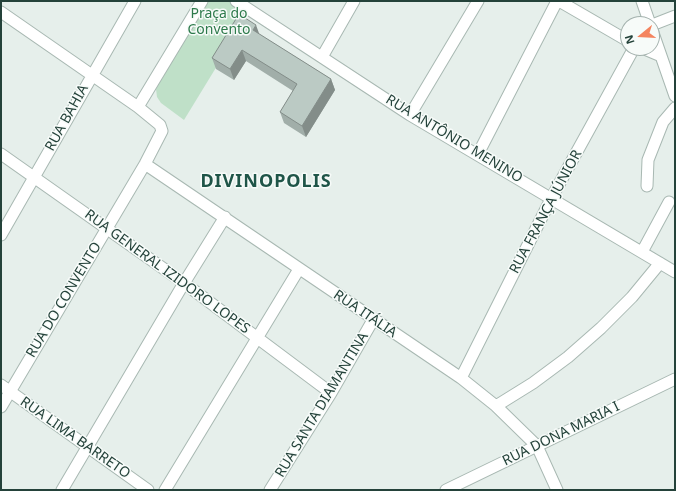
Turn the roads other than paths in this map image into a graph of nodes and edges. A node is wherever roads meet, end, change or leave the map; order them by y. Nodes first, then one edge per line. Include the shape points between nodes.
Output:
1 (135, 1) edge
2 (202, 1) edge
3 (354, 1) edge
4 (478, 1) edge
5 (558, 1) edge
6 (642, 1) edge
7 (238, 2) edge
8 (1, 12) edge
9 (648, 16) edge
10 (675, 16) edge
11 (660, 22) edge
12 (620, 36) edge
13 (660, 53) edge
14 (630, 56) edge
15 (661, 56) joint
16 (322, 57) junction
17 (91, 76) junction
18 (675, 95) edge
19 (138, 107) junction
20 (675, 108) edge
21 (410, 114) junction
22 (1, 154) edge
23 (478, 154) junction
24 (145, 164) junction
25 (34, 177) junction
26 (647, 186) dead end
27 (552, 197) junction
28 (670, 202) dead end
29 (225, 217) junction
30 (107, 228) junction
31 (1, 235) edge
32 (642, 252) junction
33 (660, 263) junction
34 (299, 269) junction
35 (675, 272) edge
36 (184, 283) junction
37 (373, 320) junction
38 (258, 337) junction
39 (461, 378) junction
40 (675, 379) edge
41 (5, 388) edge
42 (330, 393) junction
43 (496, 406) junction
44 (1, 407) edge
45 (87, 446) junction
46 (537, 446) junction
47 (62, 490) edge
48 (148, 490) edge
49 (165, 490) edge
50 (270, 490) edge
51 (446, 490) edge
52 (557, 490) edge

1 - 17 street, RUA BAHIA
2 - 19 street
3 - 16 street
4 - 21 street
5 - 12 street
5 - 23 street
6 - 9 street
7 - 16 street, RUA ANTÔNIO MENINO
8 - 17 street
10 - 11 street
13 - 15 street
14 - 27 street, RUA FRANÇA JÚNIOR
15 - 18 street
16 - 21 street, RUA ANTÔNIO MENINO
17 - 19 street
17 - 25 street, RUA BAHIA
19 - 24 street, RUA DO CONVENTO via 160,124 162,129 162,134
20 - 26 street via 663,122 648,160
21 - 23 street, RUA ANTÔNIO MENINO
22 - 25 street, RUA GENERAL IZIDORO LOPES
23 - 27 street, RUA ANTÔNIO MENINO
24 - 29 street, RUA ITÁLIA
24 - 30 street, RUA DO CONVENTO
25 - 30 street, RUA GENERAL IZIDORO LOPES
25 - 31 street, RUA BAHIA
27 - 32 street, RUA ANTÔNIO MENINO
27 - 39 street, RUA FRANÇA JÚNIOR
28 - 32 street
29 - 34 street, RUA ITÁLIA
29 - 36 street
30 - 36 street, RUA GENERAL IZIDORO LOPES
30 - 41 street, RUA DO CONVENTO
32 - 33 street, RUA ANTÔNIO MENINO
33 - 35 street, RUA ANTÔNIO MENINO
33 - 43 street via 632,297 596,333 568,357
34 - 37 street, RUA ITÁLIA
34 - 38 street
36 - 38 street, RUA GENERAL IZIDORO LOPES
36 - 45 street
37 - 39 street, RUA ITÁLIA
37 - 42 street, RUA SANTA DIAMANTINA
38 - 42 street, RUA GENERAL IZIDORO LOPES
38 - 49 street
39 - 43 street, RUA ITÁLIA
40 - 46 street, RUA DONA MARIA I
41 - 44 street, RUA DO CONVENTO
41 - 45 street, RUA LIMA BARRETO
42 - 50 street, RUA SANTA DIAMANTINA
43 - 46 street, RUA ITÁLIA
45 - 47 street
45 - 48 street, RUA LIMA BARRETO
46 - 51 street, RUA DONA MARIA I
46 - 52 street, RUA ITÁLIA

